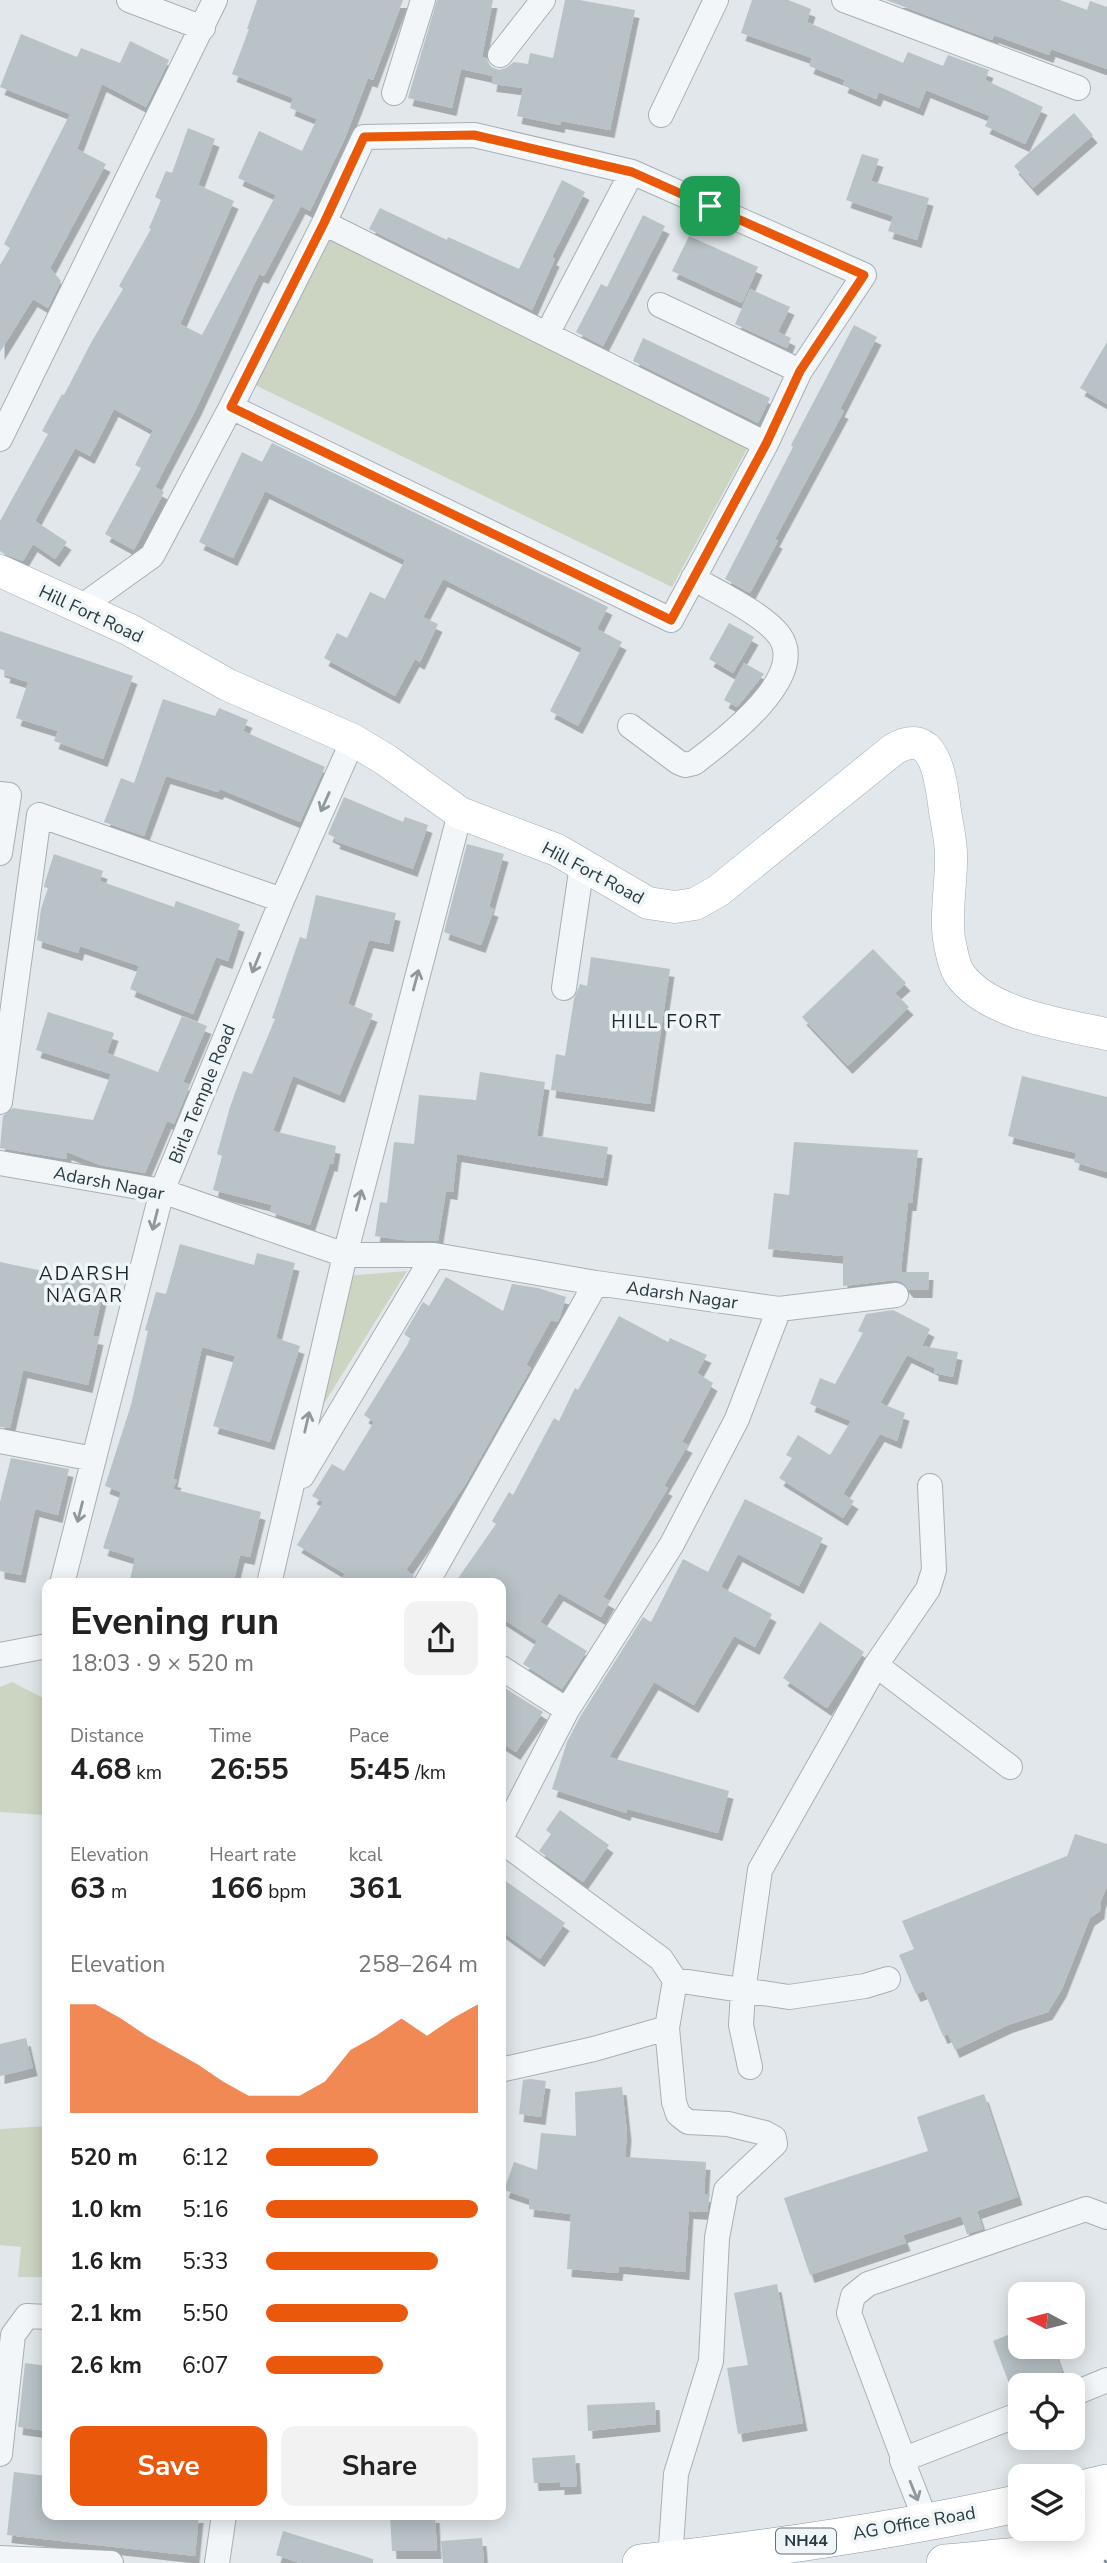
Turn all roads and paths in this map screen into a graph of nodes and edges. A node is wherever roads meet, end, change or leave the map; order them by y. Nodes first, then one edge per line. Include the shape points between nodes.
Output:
1 (129, 0) edge
2 (215, 0) edge
3 (422, 0) edge
4 (543, 0) edge
5 (716, 0) edge
6 (844, 0) edge
7 (203, 28) junction
8 (500, 55) dead end
9 (1078, 88) dead end
10 (394, 93) dead end
11 (661, 115) dead end
12 (632, 172) junction
13 (324, 223) junction
14 (660, 305) dead end
15 (547, 334) junction
16 (800, 371) junction
17 (231, 407) junction
18 (0, 439) edge
19 (766, 444) junction
20 (0, 572) edge
21 (693, 578) junction
22 (81, 607) junction
23 (630, 726) dead end
24 (353, 740) junction
25 (0, 794) edge
26 (460, 813) junction
27 (0, 853) edge
28 (582, 865) junction
29 (282, 900) junction
30 (564, 988) dead end
31 (1107, 1034) edge
32 (0, 1102) edge
33 (0, 1163) edge
34 (162, 1191) junction
35 (345, 1255) junction
36 (434, 1255) junction
37 (596, 1283) junction
38 (896, 1295) dead end
39 (779, 1309) junction
40 (0, 1441) edge
41 (94, 1460) junction
42 (930, 1486) dead end
43 (289, 1497) junction
44 (64, 1578) edge
45 (270, 1578) edge
46 (429, 1578) edge
47 (42, 1645) edge
48 (0, 1655) edge
49 (876, 1665) junction
50 (506, 1671) edge
51 (567, 1710) junction
52 (1010, 1767) dead end
53 (506, 1830) edge
54 (506, 1844) edge
55 (888, 1979) dead end
56 (675, 1980) junction
57 (743, 1992) junction
58 (667, 2028) junction
59 (750, 2067) dead end
60 (506, 2069) edge
61 (1107, 2217) edge
62 (42, 2318) edge
63 (1107, 2380) edge
64 (1085, 2389) edge
65 (1008, 2419) edge
66 (0, 2454) edge
67 (904, 2460) junction
68 (1107, 2483) edge
69 (1085, 2488) edge
70 (1107, 2499) edge
71 (1008, 2505) edge
72 (223, 2520) edge
73 (926, 2521) junction
74 (0, 2558) edge
75 (1090, 2558) edge
76 (655, 2561) edge
77 (111, 2563) edge
78 (217, 2563) edge
79 (945, 2563) edge
80 (955, 2563) edge

1 - 7 street
2 - 7 street
3 - 10 street
4 - 8 street
5 - 11 street
6 - 9 street
7 - 18 street
12 - 13 street via 474,135 364,137
12 - 15 street
12 - 16 street via 864,275
13 - 15 street
13 - 17 street
14 - 16 street
15 - 19 street
16 - 19 street
17 - 21 street via 671,620
17 - 22 street via 152,556
19 - 21 street
20 - 22 main road, Hill Fort Road
21 - 23 street via 767,622 780,636 786,652 781,676 740,728 694,763 678,762
22 - 24 main road, Hill Fort Road via 228,685
24 - 26 main road, Hill Fort Road
24 -> 29 street, Birla Temple Road
25 - 27 street via 9,795
26 - 28 main road, Hill Fort Road via 556,850
35 -> 26 street
28 - 30 street
28 - 31 main road, Hill Fort Road via 648,903 695,904 718,891 894,750 905,743 923,745 932,753 943,794 951,853 949,938 959,974 984,998
29 - 32 street via 38,815
29 -> 34 street, Birla Temple Road
33 - 34 street, Adarsh Nagar
34 - 35 street, Adarsh Nagar
34 -> 41 street, Birla Temple Road
35 - 36 street, Adarsh Nagar
43 -> 35 street
36 - 37 street, Adarsh Nagar
36 - 43 street
37 - 39 street, Adarsh Nagar
37 - 46 street
38 - 39 street, Adarsh Nagar
39 - 51 street via 737,1419 672,1544
40 - 41 street
41 -> 44 street, Birla Temple Road
42 - 49 street via 934,1570 928,1589
43 - 45 street
47 - 48 street
49 - 52 street
49 - 57 street via 760,1870
50 - 51 street
51 - 53 street
54 - 56 street via 661,1959
55 - 57 street via 789,1997
56 - 57 street
56 - 58 street
57 - 59 street via 741,2025
58 - 60 street
58 - 76 street via 678,2114 688,2122 728,2124 765,2133 775,2144 726,2190 717,2238 711,2361
61 - 67 street via 1086,2209 869,2284 853,2296 849,2313
62 - 66 street via 27,2316 13,2335
63 - 64 street
65 - 67 street
67 -> 73 street
68 - 69 highway
70 - 75 highway
71 - 73 highway, AG Office Road / NH44
72 - 78 street
73 - 76 highway, AG Office Road / NH44 via 740,2552
74 - 77 street
75 - 80 highway via 1014,2555
79 - 80 highway

